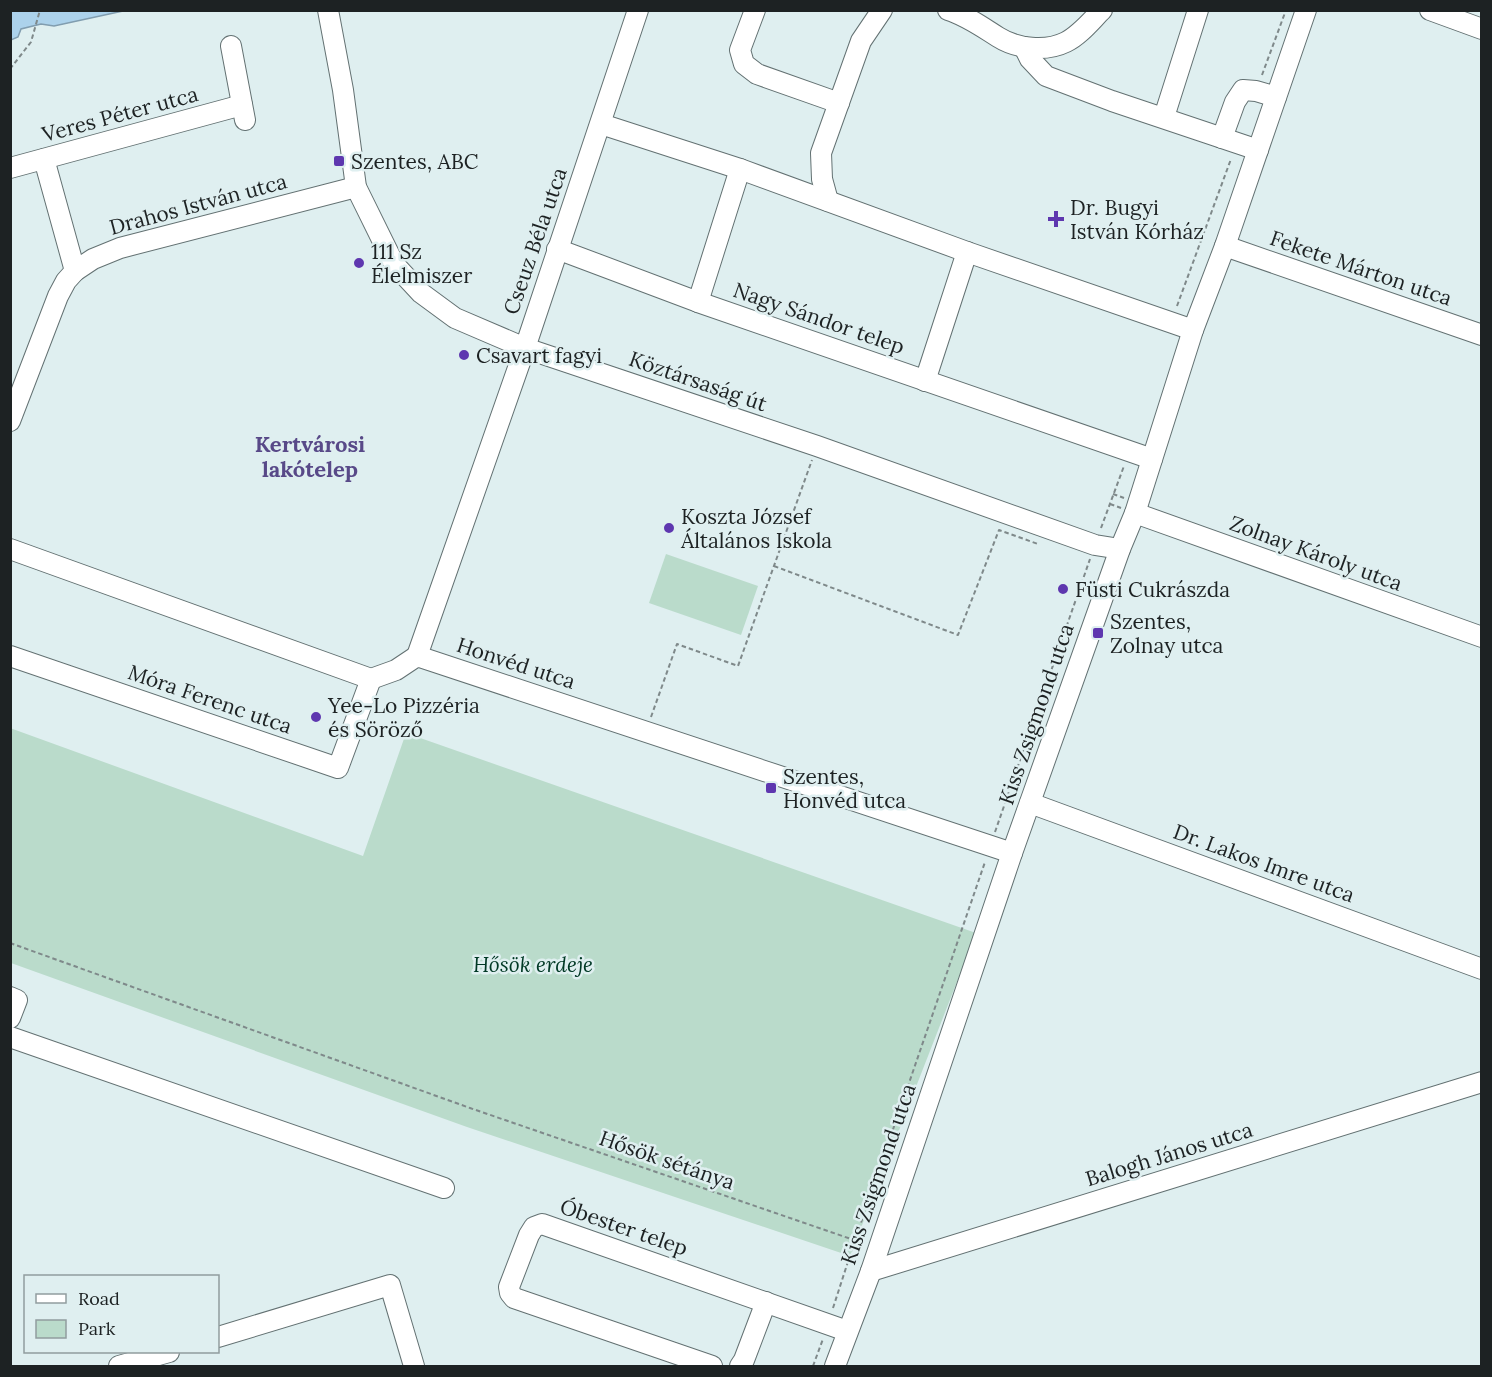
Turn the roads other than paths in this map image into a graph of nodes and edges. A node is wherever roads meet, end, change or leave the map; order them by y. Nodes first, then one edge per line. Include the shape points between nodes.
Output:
1 (328, 10) edge
2 (638, 10) edge
3 (755, 10) edge
4 (948, 10) edge
5 (1102, 10) edge
6 (1198, 10) edge
7 (1306, 10) edge
8 (1430, 10) edge
9 (880, 11) edge
10 (1482, 29) edge
11 (231, 46) dead end
12 (1024, 47) junction
13 (1276, 97) junction
14 (839, 103) junction
15 (1164, 117) junction
16 (601, 124) junction
17 (1230, 141) junction
18 (1258, 150) junction
19 (44, 159) junction
20 (10, 168) edge
21 (740, 169) junction
22 (356, 187) junction
23 (828, 201) junction
24 (1225, 246) junction
25 (557, 249) junction
26 (967, 252) junction
27 (75, 271) junction
28 (698, 302) junction
29 (1190, 329) junction
30 (1482, 335) edge
31 (525, 348) junction
32 (925, 381) junction
33 (10, 421) edge
34 (1143, 456) junction
35 (1135, 513) junction
36 (10, 549) edge
37 (1120, 549) junction
38 (1482, 637) edge
39 (10, 656) edge
40 (417, 656) junction
41 (371, 678) junction
42 (1030, 803) junction
43 (1012, 853) junction
44 (1482, 969) edge
45 (10, 998) edge
46 (10, 1018) edge
47 (10, 1037) edge
48 (1482, 1082) edge
49 (444, 1188) dead end
50 (871, 1271) junction
51 (766, 1302) junction
52 (848, 1331) junction
53 (219, 1337) edge
54 (165, 1353) edge
55 (119, 1366) edge
56 (414, 1366) edge
57 (712, 1366) edge
58 (740, 1366) edge
59 (835, 1366) edge

1 - 22 street, Köztársaság út
2 - 16 street, Cseuz Béla utca
3 - 14 street via 741,50 744,64 757,74
4 - 12 street
5 - 12 street via 1066,42
6 - 15 street
7 - 13 street, Kiss Zsigmond utca
8 - 10 street
9 - 14 street via 861,41
11 - 19 street, Veres Péter utca via 243,112
12 - 15 street via 1046,76
13 - 17 street via 1243,90 1235,102
13 - 18 street, Kiss Zsigmond utca
14 - 23 street via 820,153
15 - 17 street
16 - 21 street
16 - 25 street, Cseuz Béla utca
17 - 18 street
18 - 24 street, Kiss Zsigmond utca
19 - 20 street, Veres Péter utca
19 - 27 street
21 - 23 street
21 - 28 street, Nagy Sándor telep
22 - 27 street, Drahos István utca via 120,248
22 - 31 street, Köztársaság út via 394,264 421,292 455,318
23 - 26 street
24 - 29 street, Kiss Zsigmond utca
24 - 30 street, Fekete Márton utca
25 - 28 street, Nagy Sándor telep
25 - 31 street, Cseuz Béla utca
26 - 29 street
26 - 32 street, Nagy Sándor telep
27 - 33 street, Drahos István utca via 58,296
28 - 32 street, Nagy Sándor telep
29 - 34 street, Kiss Zsigmond utca
31 - 37 street, Köztársaság út via 1095,545
31 - 40 street, Cseuz Béla utca
32 - 34 street, Nagy Sándor telep
34 - 35 street, Kiss Zsigmond utca
35 - 37 street, Kiss Zsigmond utca
35 - 38 street, Zolnay Károly utca
36 - 41 street
37 - 42 street, Kiss Zsigmond utca
39 - 41 street, Móra Ferenc utca via 338,768
40 - 41 street via 396,670
40 - 43 street, Honvéd utca
42 - 43 street, Kiss Zsigmond utca
42 - 44 street, Dr. Lakos Imre utca
43 - 50 street, Kiss Zsigmond utca
45 - 46 street via 17,1000
47 - 49 street
48 - 50 street, Balogh János utca
50 - 52 street, Kiss Zsigmond utca
51 - 52 street, Óbester telep
51 - 57 street, Óbester telep via 542,1224 534,1227 509,1287 514,1298
51 - 58 street
52 - 59 street, Kiss Zsigmond utca
53 - 56 street via 390,1285
54 - 55 street

